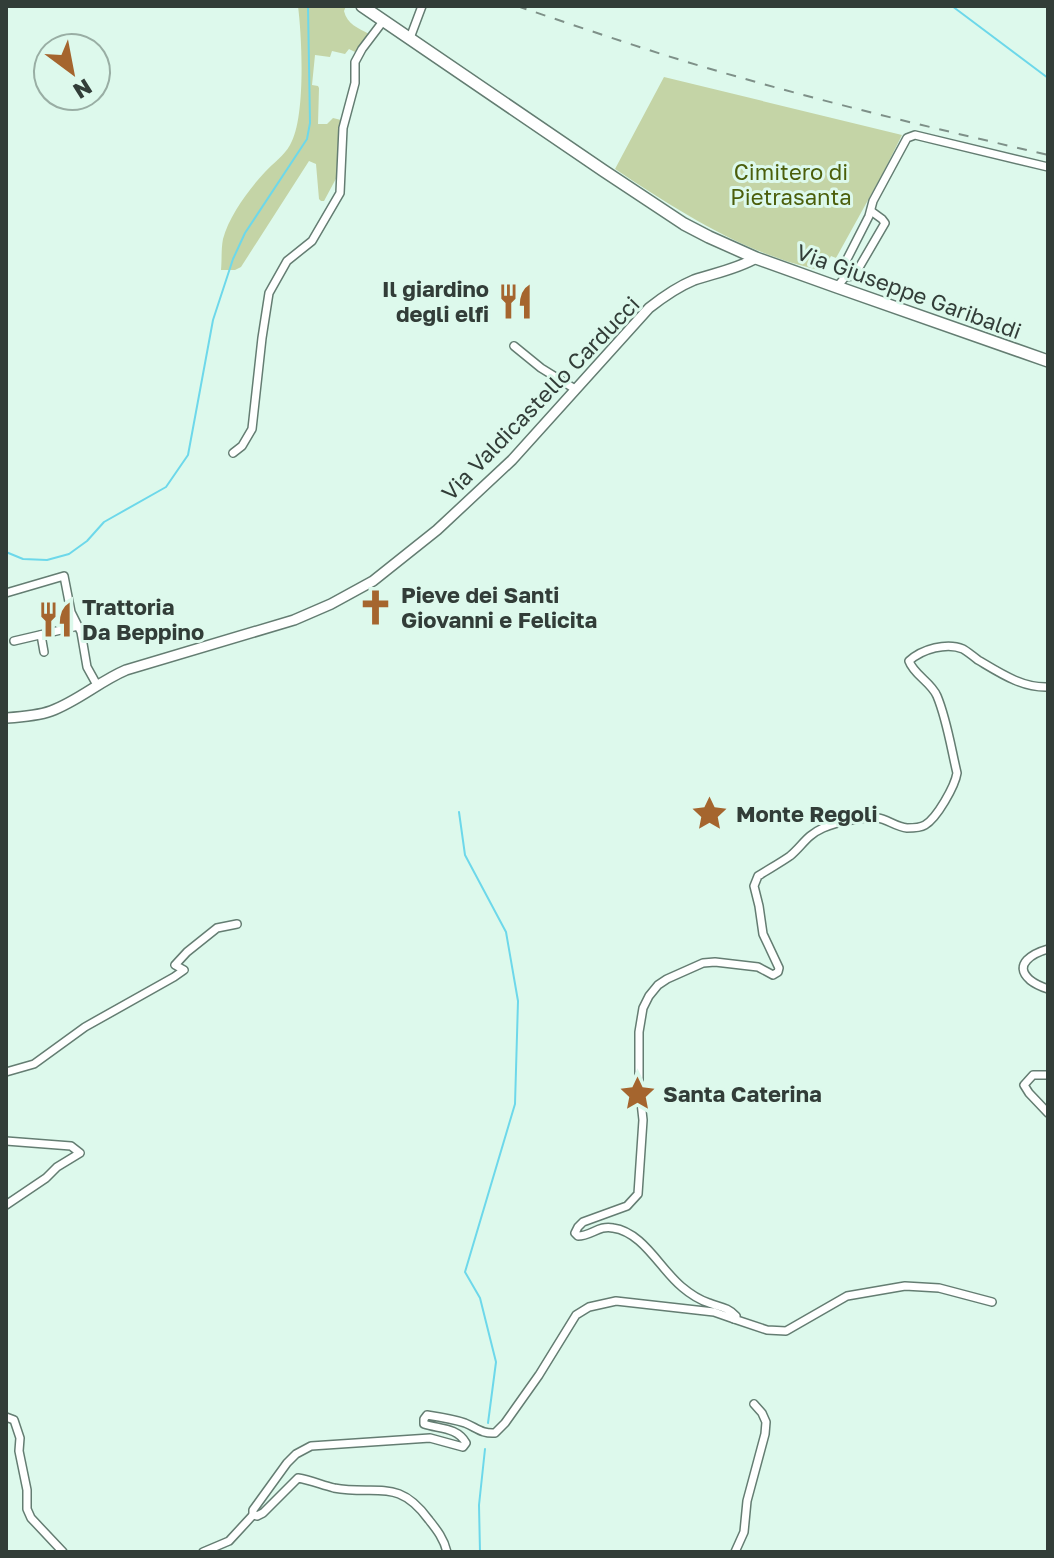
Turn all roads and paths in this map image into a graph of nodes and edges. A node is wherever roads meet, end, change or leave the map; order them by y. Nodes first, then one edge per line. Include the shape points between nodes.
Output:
1 (362, 6) edge
2 (422, 6) edge
3 (384, 20) junction
4 (410, 38) junction
5 (1048, 167) edge
6 (871, 211) junction
7 (756, 258) junction
8 (845, 277) junction
9 (837, 287) junction
10 (514, 346) dead end
11 (1048, 361) edge
12 (575, 389) junction
13 (233, 453) dead end
14 (6, 593) edge
15 (78, 626) junction
16 (41, 635) junction
17 (14, 641) dead end
18 (44, 652) dead end
19 (97, 685) junction
20 (1048, 687) edge
21 (6, 718) edge
22 (237, 924) dead end
23 (1048, 949) edge
24 (1048, 989) edge
25 (6, 1072) edge
26 (1048, 1075) edge
27 (1048, 1113) edge
28 (6, 1141) edge
29 (6, 1205) edge
30 (992, 1302) dead end
31 (734, 1319) junction
32 (754, 1404) dead end
33 (6, 1417) edge
34 (253, 1515) junction
35 (63, 1552) edge
36 (203, 1552) edge
37 (447, 1552) edge
38 (735, 1552) edge

1 - 3 main road, Via Giuseppe Garibaldi
2 - 4 street
3 - 4 main road, Via Giuseppe Garibaldi
3 - 13 street via 355,62 343,128 340,193 312,241 287,261 269,293 252,429
4 - 7 main road, Via Giuseppe Garibaldi via 684,224
5 - 6 street via 915,135 904,142
6 - 8 street via 843,267
6 - 8 street via 885,223 857,271
7 - 9 main road, Via Giuseppe Garibaldi
7 - 12 street, Via Valdicastello Carducci via 662,298
8 - 9 street
9 - 11 main road, Via Giuseppe Garibaldi
10 - 12 street
12 - 19 street, Via Valdicastello Carducci via 478,493 373,581 294,620 139,666
14 - 15 street via 64,576
15 - 16 street
15 - 19 street via 87,667
16 - 17 street
16 - 18 street
19 - 21 street, Via Valdicastello Carducci via 51,711
20 - 31 street via 1026,685 951,646 916,655 909,661 911,667 937,694 957,773 951,793 931,820 905,828 879,818 843,821 809,836 755,881 763,934 778,972 703,963 658,985 643,1008 638,1194 627,1206 583,1222 575,1233 582,1237 600,1228 620,1230 644,1246 683,1288 733,1313
22 - 25 street via 217,928 187,952 175,965 184,970 174,977 85,1027 34,1064
23 - 24 street via 1032,954 1024,967 1031,981
26 - 27 street via 1033,1075 1024,1085
28 - 29 street via 71,1146 80,1153
30 - 31 street via 939,1288 905,1286 847,1296 786,1331
31 - 34 street via 616,1301 595,1304 576,1315 495,1433 427,1415 424,1424 456,1432 464,1438 463,1447 430,1438 311,1446 287,1463
32 - 38 street via 766,1422 765,1434
33 - 35 street via 14,1420 20,1438 27,1509
34 - 36 street via 229,1541
34 - 37 street via 263,1513 298,1478 335,1488 392,1490 421,1508 444,1539

